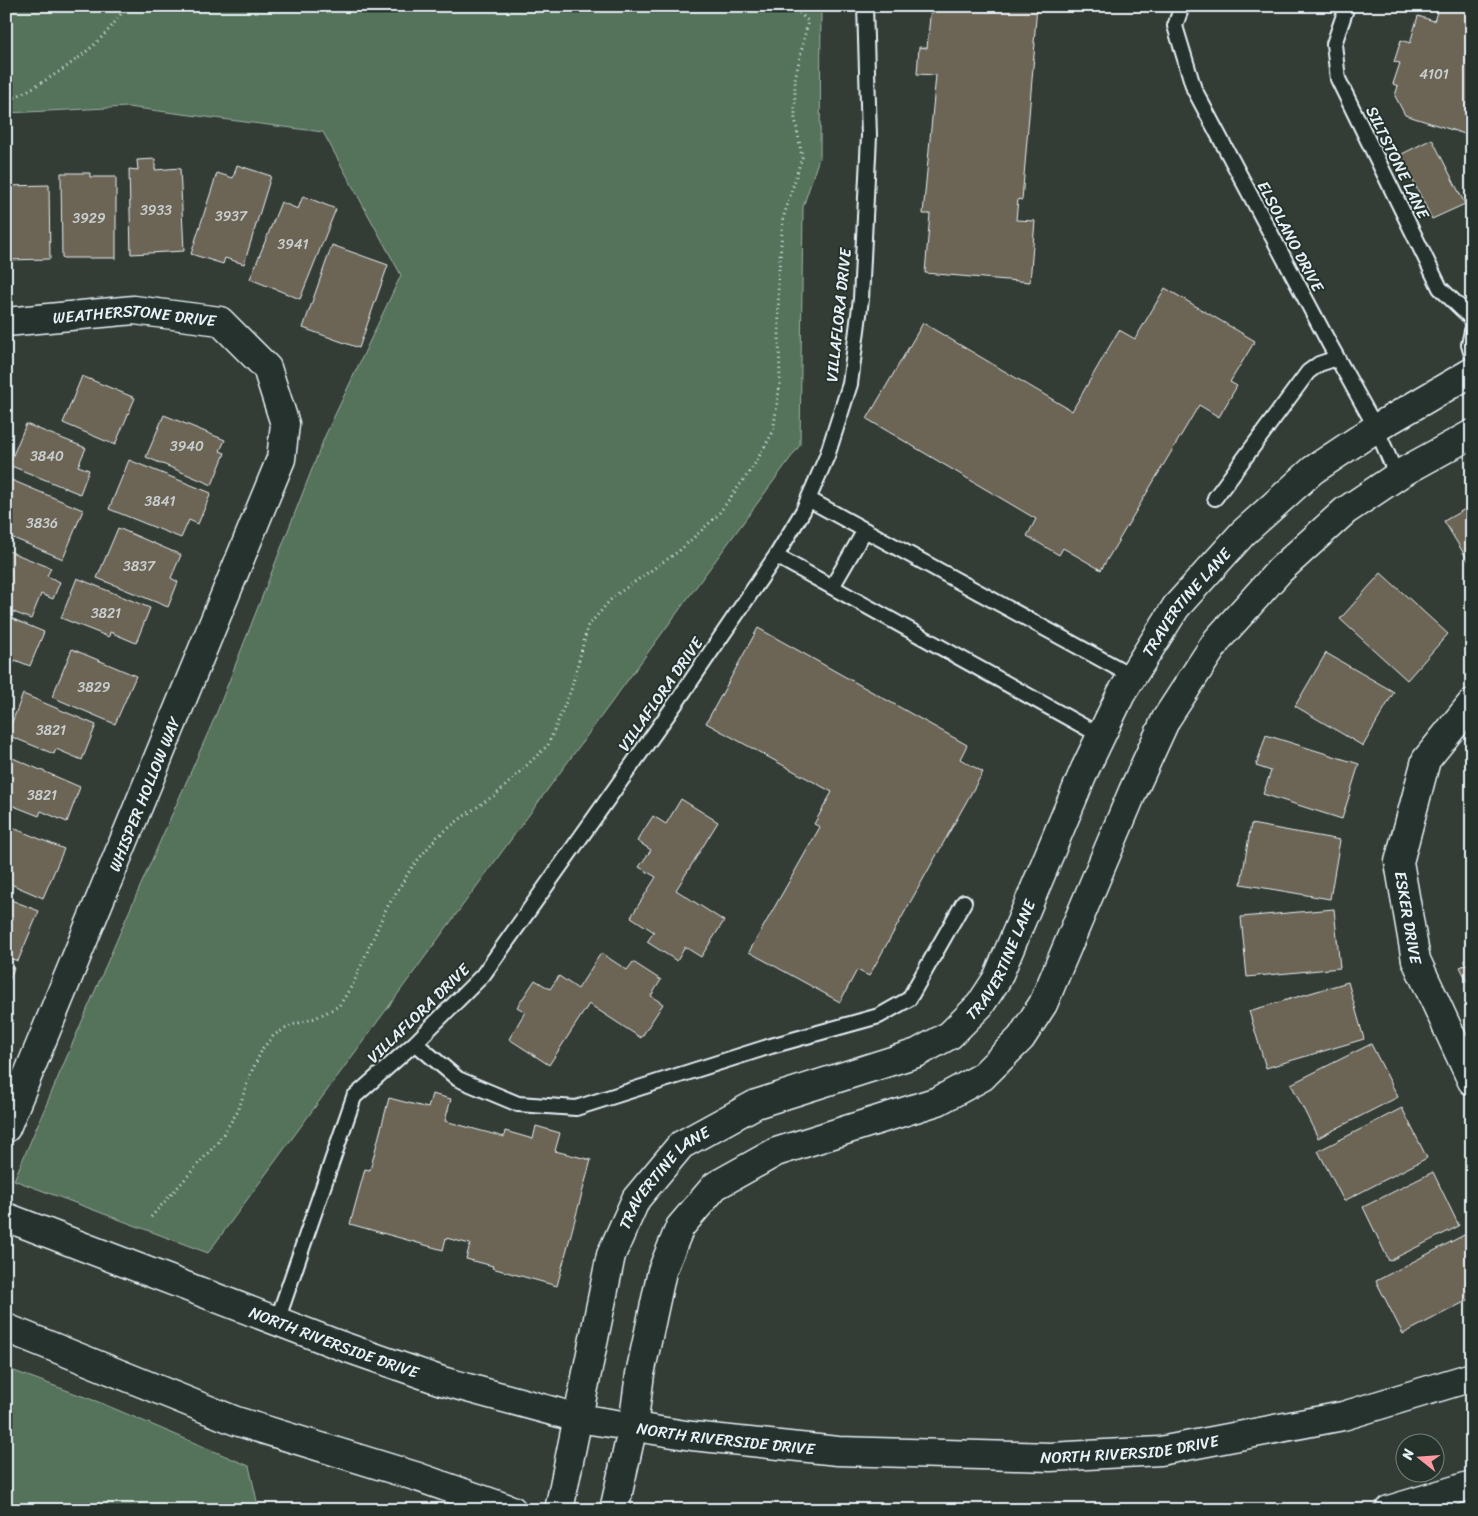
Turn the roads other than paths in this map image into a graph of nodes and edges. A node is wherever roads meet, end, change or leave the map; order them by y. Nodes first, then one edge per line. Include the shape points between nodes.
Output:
1 (865, 6) edge
2 (1182, 6) edge
3 (1347, 6) edge
4 (1472, 318) edge
5 (6, 322) edge
6 (1472, 331) edge
7 (1472, 355) edge
8 (1337, 358) junction
9 (1472, 372) edge
10 (1376, 428) junction
11 (1472, 434) edge
12 (281, 459) joint
13 (1397, 476) junction
14 (1216, 498) dead end
15 (808, 499) junction
16 (865, 530) junction
17 (776, 556) junction
18 (832, 587) junction
19 (1132, 676) junction
20 (1472, 703) edge
21 (1101, 736) junction
22 (964, 902) dead end
23 (415, 1042) junction
24 (1472, 1081) edge
25 (6, 1128) edge
26 (6, 1217) edge
27 (277, 1321) junction
28 (6, 1328) edge
29 (1472, 1377) edge
30 (578, 1418) junction
31 (633, 1426) junction
32 (1472, 1485) edge
33 (512, 1510) edge
34 (559, 1510) edge
35 (614, 1510) edge
36 (1390, 1510) edge

1 - 15 lane, VILLAFLORA DRIVE via 869,136 861,299 850,384 827,456
2 - 8 lane, ELSOLANO DRIVE via 1175,26 1194,90
3 - 4 lane, SILTSTONE LANE via 1334,44 1338,79 1440,288
5 - 12 street, WEATHERSTONE DRIVE via 134,310 220,322 267,368 285,424
6 - 7 lane via 1469,345
8 - 10 lane, ELSOLANO DRIVE
8 - 14 lane via 1308,372
9 - 10 street, TRAVERTINE LANE
10 - 13 lane, ELSOLANO DRIVE
10 - 19 street, TRAVERTINE LANE via 1313,470 1243,533 1176,607
11 - 13 street
12 - 25 street, WHISPER HOLLOW WAY
13 - 31 street via 1345,511 1280,570 1218,639 1166,719 1043,1004 1021,1038 982,1077 938,1101 776,1152 715,1186 680,1227 662,1271 640,1374
15 - 16 lane
15 - 17 lane, VILLAFLORA DRIVE
16 - 18 lane
16 - 19 lane
17 - 18 lane
17 - 23 lane, VILLAFLORA DRIVE via 483,975
18 - 21 lane
19 - 21 street, TRAVERTINE LANE
20 - 24 street, ESKER DRIVE via 1426,760 1399,862 1416,960
21 - 30 street, TRAVERTINE LANE via 997,979 980,1005 950,1035 917,1053 756,1104 681,1145 636,1199 611,1255
22 - 23 lane via 910,999 879,1016 771,1046 576,1108 518,1104 458,1079
23 - 27 lane, VILLAFLORA DRIVE via 354,1097
26 - 27 street, NORTH RIVERSIDE DRIVE
27 - 30 street, NORTH RIVERSIDE DRIVE via 442,1381
28 - 33 street via 236,1421 418,1477
29 - 31 street, NORTH RIVERSIDE DRIVE via 1343,1416 1160,1451 1050,1457 838,1451 692,1436
30 - 31 street, NORTH RIVERSIDE DRIVE
30 - 34 street, TRAVERTINE LANE
31 - 35 street
32 - 36 street

